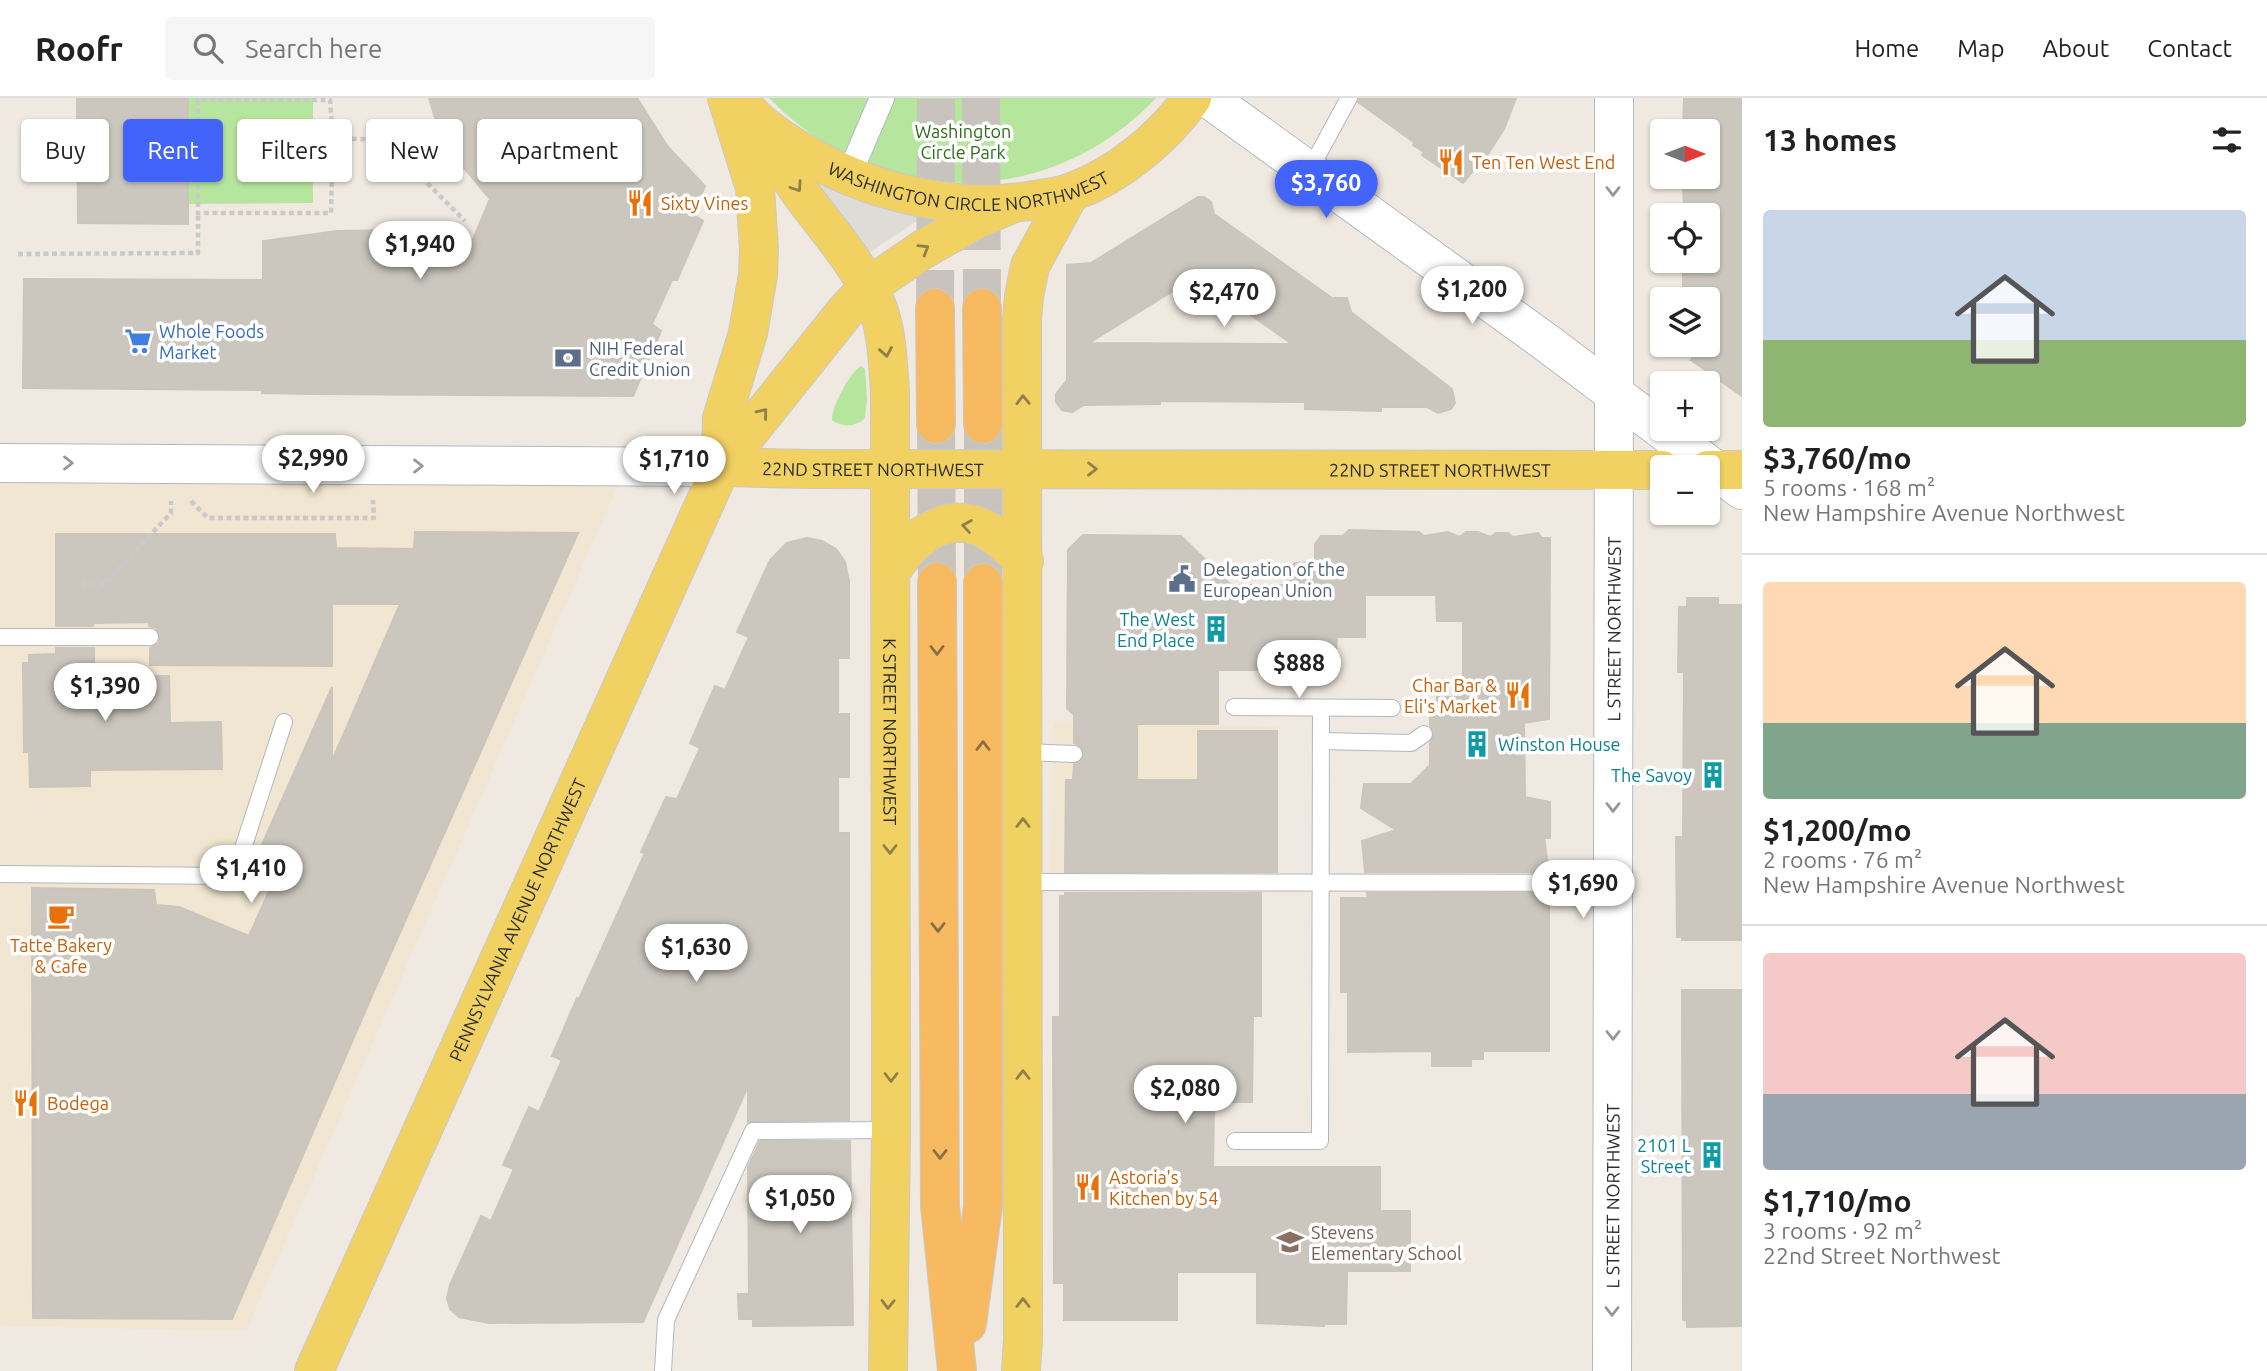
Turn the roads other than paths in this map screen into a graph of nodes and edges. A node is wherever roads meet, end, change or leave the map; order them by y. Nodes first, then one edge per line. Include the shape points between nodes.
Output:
1 (727, 98) edge
2 (736, 98) edge
3 (882, 98) edge
4 (1192, 98) edge
5 (1208, 98) edge
6 (1349, 98) edge
7 (1614, 98) edge
8 (765, 127) junction
9 (855, 161) dead end
10 (1309, 171) junction
11 (1070, 193) junction
12 (1009, 205) junction
13 (868, 287) junction
14 (934, 308) tunnel mouth
15 (982, 308) tunnel mouth
16 (1614, 394) junction
17 (936, 424) tunnel mouth
18 (983, 424) tunnel mouth
19 (0, 463) edge
20 (721, 467) junction
21 (890, 468) junction
22 (1024, 468) junction
23 (1614, 470) junction
24 (1650, 470) edge
25 (1727, 475) edge
26 (1024, 561) junction
27 (890, 573) junction
28 (937, 582) tunnel mouth
29 (983, 583) tunnel mouth
30 (0, 637) edge
31 (150, 637) dead end
32 (1234, 707) dead end
33 (1321, 708) junction
34 (1392, 708) dead end
35 (284, 722) dead end
36 (1424, 734) dead end
37 (1321, 741) junction
38 (1023, 752) junction
39 (1074, 754) dead end
40 (0, 874) edge
41 (1023, 882) junction
42 (1322, 883) junction
43 (1613, 883) junction
44 (891, 1130) junction
45 (1235, 1140) dead end
46 (314, 1371) edge
47 (663, 1371) edge
48 (888, 1371) edge
49 (959, 1371) edge
50 (1021, 1371) edge
51 (1612, 1371) edge

1 - 20 main road, PENNSYLVANIA AVENUE NORTHWEST via 755,188 759,249 750,323 722,418
2 - 8 main road, WASHINGTON CIRCLE NORTHWEST
3 - 9 street
4 - 11 main road, WASHINGTON CIRCLE NORTHWEST via 1142,151
5 - 10 street
6 - 10 lane
7 -> 16 street, L STREET NORTHWEST
8 - 12 main road, WASHINGTON CIRCLE NORTHWEST via 849,175 886,188 956,204
8 -> 13 main road, K STREET NORTHWEST via 793,182
10 - 16 street
11 - 12 main road, WASHINGTON CIRCLE NORTHWEST
22 -> 11 main road via 1024,296 1030,267
13 -> 12 main road, PENNSYLVANIA AVENUE NORTHWEST via 947,235
20 -> 13 main road, PENNSYLVANIA AVENUE NORTHWEST
13 -> 21 main road, K STREET NORTHWEST via 878,309 888,361
14 - 17 highway
15 - 18 highway
16 - 23 street, L STREET NORTHWEST
16 - 25 street
19 -> 20 street, 22ND STREET NORTHWEST
20 - 21 main road, 22ND STREET NORTHWEST
20 - 46 main road, PENNSYLVANIA AVENUE NORTHWEST
21 - 22 main road, 22ND STREET NORTHWEST
21 - 27 main road, K STREET NORTHWEST
22 -> 23 main road, 22ND STREET NORTHWEST
22 - 26 main road
23 - 24 main road, 22ND STREET NORTHWEST
23 -> 43 street, L STREET NORTHWEST
26 -> 27 main road via 975,525 957,524 923,534
26 - 38 main road
27 -> 44 main road, K STREET NORTHWEST
28 -> 49 highway via 940,1206
49 -> 29 highway via 983,1206
30 - 31 lane
32 - 33 lane
33 - 34 lane
33 - 37 lane
35 - 40 lane via 234,876
36 - 37 lane via 1411,743
37 - 42 lane
38 - 39 lane
41 -> 38 main road
41 - 42 lane
50 -> 41 main road
42 - 43 lane
42 - 45 lane via 1320,1141
43 -> 51 street, L STREET NORTHWEST
44 - 47 lane via 753,1131 666,1320
44 -> 48 main road, K STREET NORTHWEST

